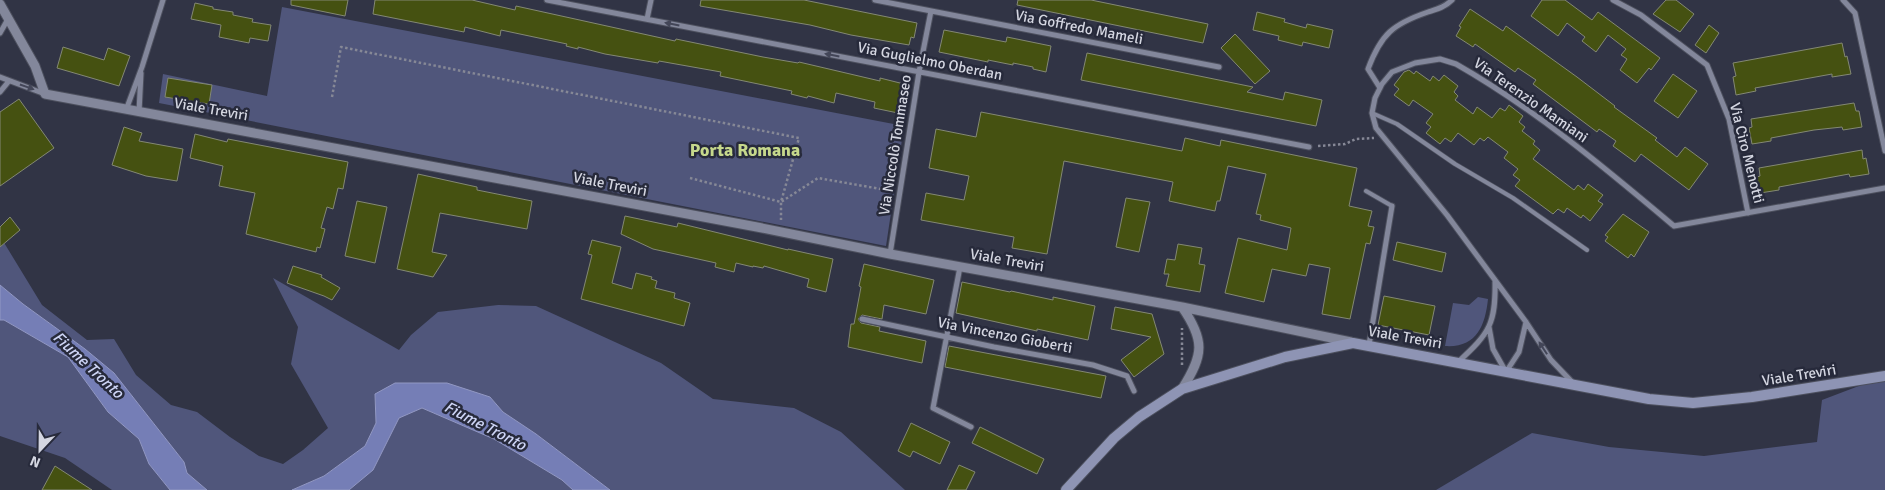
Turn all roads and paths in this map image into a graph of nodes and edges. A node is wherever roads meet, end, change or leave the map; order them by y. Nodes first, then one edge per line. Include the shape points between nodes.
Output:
1 (163, 0) edge
2 (546, 0) edge
3 (651, 0) edge
4 (875, 0) edge
5 (1452, 0) edge
6 (1614, 0) edge
7 (1843, 0) edge
8 (0, 4) edge
9 (931, 11) junction
10 (8, 19) junction
11 (647, 19) junction
12 (0, 33) edge
13 (142, 67) junction
14 (1219, 67) dead end
15 (919, 72) junction
16 (0, 77) edge
17 (9, 81) junction
18 (1380, 88) junction
19 (0, 92) edge
20 (45, 94) junction
21 (332, 97) dead end
22 (126, 110) junction
23 (139, 112) junction
24 (1372, 112) junction
25 (1386, 140) junction
26 (1309, 146) joint
27 (1885, 151) edge
28 (690, 178) dead end
29 (1885, 188) edge
30 (1366, 191) dead end
31 (900, 192) junction
32 (781, 202) junction
33 (1392, 206) joint
34 (1748, 213) junction
35 (780, 232) junction
36 (1587, 250) dead end
37 (890, 254) junction
38 (960, 267) junction
39 (1495, 279) junction
40 (1182, 307) junction
41 (862, 319) dead end
42 (1526, 322) junction
43 (1489, 327) junction
44 (947, 337) junction
45 (1353, 343) junction
46 (1369, 345) junction
47 (1458, 362) junction
48 (1506, 372) junction
49 (1885, 376) edge
50 (1575, 385) junction
51 (1182, 389) junction
52 (1134, 391) dead end
53 (970, 427) dead end
54 (1066, 490) edge

1 - 13 street
2 - 11 street, Via Guglielmo Oberdan
3 - 11 street
4 - 9 street, Via Goffredo Mameli
5 - 18 street via 1447,5 1406,19 1386,33 1368,69
6 - 34 street, Via Ciro Menotti via 1641,15 1707,65 1729,119
7 - 27 street via 1855,13
8 - 10 street
9 - 14 street, Via Goffredo Mameli
9 - 15 street, Via Niccolò Tommaseo
10 - 12 street
10 - 20 street via 35,66
15 -> 11 street, Via Guglielmo Oberdan
13 - 22 street
13 - 23 street
15 - 26 street, Via Guglielmo Oberdan
15 - 31 street, Via Niccolò Tommaseo
16 - 17 street
17 - 19 street
17 -> 20 street
18 - 24 street, Via Terenzio Mamiani
18 - 34 street, Via Terenzio Mamiani via 1392,72 1415,62 1448,61 1476,75 1540,118 1674,226
20 - 22 street, Viale Treviri
21 - 32 path via 341,46 799,138
22 - 23 street, Viale Treviri
23 - 35 street, Viale Treviri
24 - 25 street via 1376,128
24 - 36 lane via 1397,124 1455,164 1513,198
25 - 26 path via 1368,138 1345,144
25 - 39 street
28 - 32 path
29 - 34 street, Via Terenzio Mamiani
30 - 33 lane
31 - 32 path via 818,178
31 - 37 street, Via Niccolò Tommaseo
32 - 35 path
33 - 46 street
35 - 37 street, Viale Treviri
37 - 38 street, Viale Treviri
38 - 40 street, Viale Treviri
38 - 44 street
39 - 42 street
39 - 43 street via 1496,304
40 - 45 street, Viale Treviri
40 - 51 path
40 - 51 street via 1191,320 1200,348 1198,361
41 - 44 street, Via Vincenzo Gioberti
42 - 48 street via 1519,352
50 -> 42 street via 1551,360
43 - 47 street
43 - 48 street via 1493,349
44 - 52 street, Via Vincenzo Gioberti via 1093,365 1127,376
44 - 53 street via 933,408
45 - 46 main road, Viale Treviri
45 - 51 main road via 1285,357
46 - 47 main road, Viale Treviri
47 - 48 main road, Viale Treviri
48 - 50 main road, Viale Treviri
49 - 50 main road, Viale Treviri via 1752,398 1693,403 1649,399
51 - 54 main road via 1114,438

